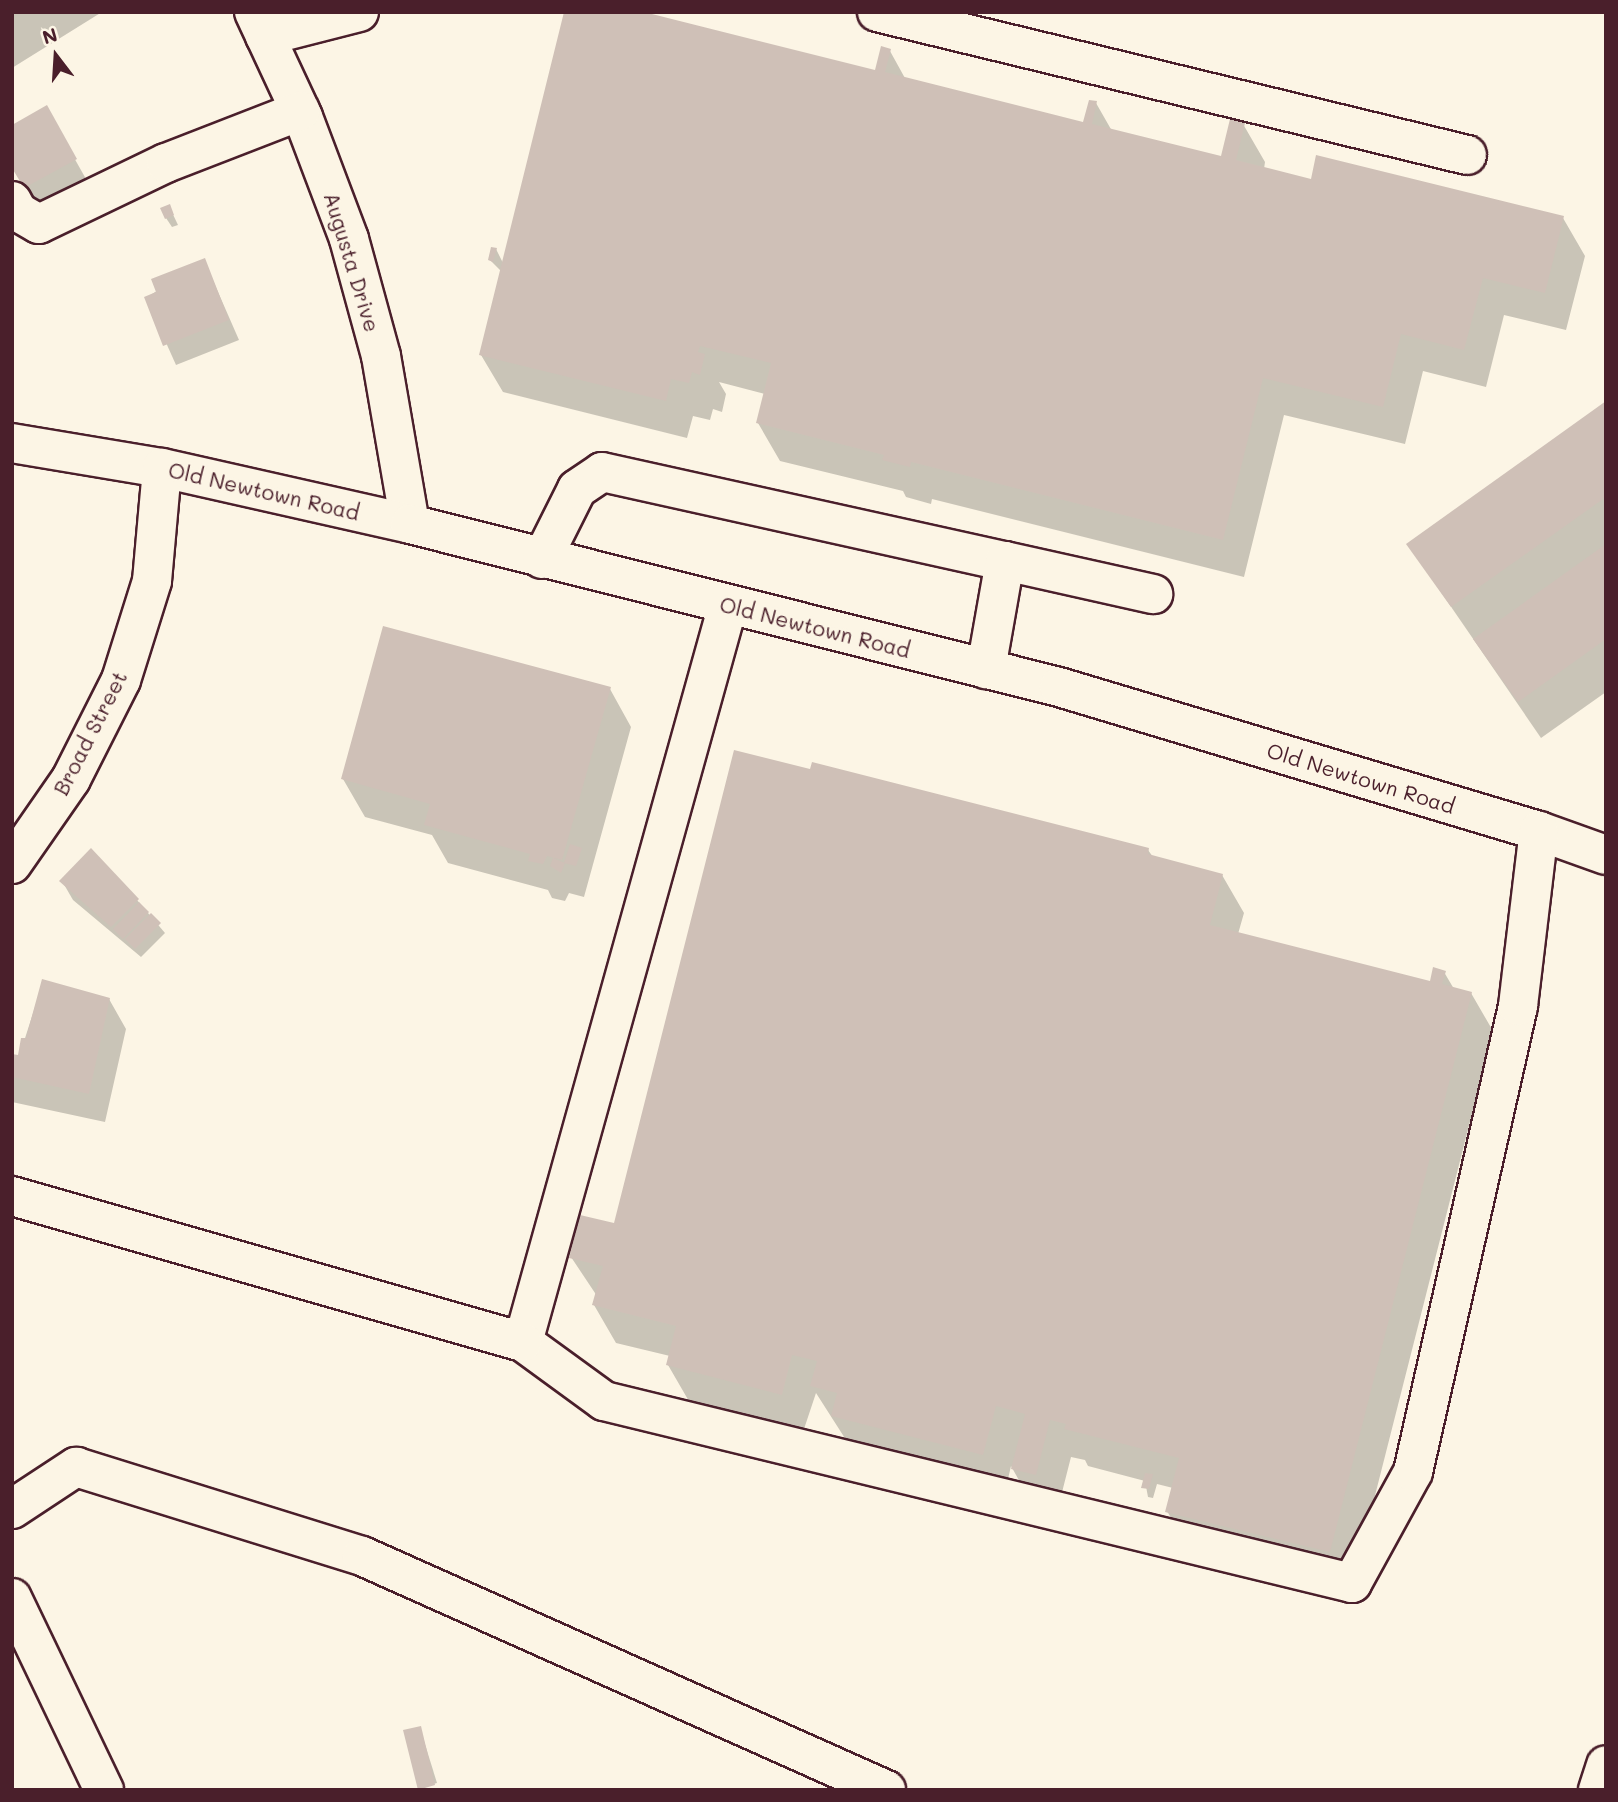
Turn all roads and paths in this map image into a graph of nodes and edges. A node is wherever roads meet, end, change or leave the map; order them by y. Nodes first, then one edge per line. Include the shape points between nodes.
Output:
1 (359, 12) edge
2 (877, 12) edge
3 (263, 21) edge
4 (300, 111) junction
5 (1467, 155) dead end
6 (12, 201) edge
7 (12, 443) edge
8 (162, 468) junction
9 (410, 524) junction
10 (542, 559) junction
11 (1005, 561) junction
12 (1153, 594) dead end
13 (729, 605) junction
14 (986, 669) junction
15 (1539, 831) junction
16 (1606, 855) edge
17 (12, 864) edge
18 (12, 1196) edge
19 (523, 1342) junction
20 (12, 1510) edge
21 (12, 1598) edge
22 (1606, 1765) edge
23 (104, 1790) edge
24 (886, 1790) edge
25 (1598, 1790) edge

1 - 3 street
2 - 5 street
3 - 4 street, Augusta Drive
4 - 6 street via 166,163 39,224 18,212
4 - 9 street, Augusta Drive via 349,239 377,343
7 - 8 street, Old Newtown Road
8 - 9 street, Old Newtown Road
8 - 17 street, Broad Street via 152,581 121,680 71,779
9 - 10 street, Old Newtown Road
10 - 11 street via 577,489 602,472
10 - 13 street, Old Newtown Road
11 - 12 street
11 - 14 street
13 - 14 street, Old Newtown Road
13 - 19 street
14 - 15 street, Old Newtown Road
15 - 16 street, Old Newtown Road
15 - 19 street via 1518,1006 1413,1472 1352,1583 604,1401
18 - 19 street
20 - 24 street via 76,1467 349,1552
21 - 23 street
22 - 25 street

